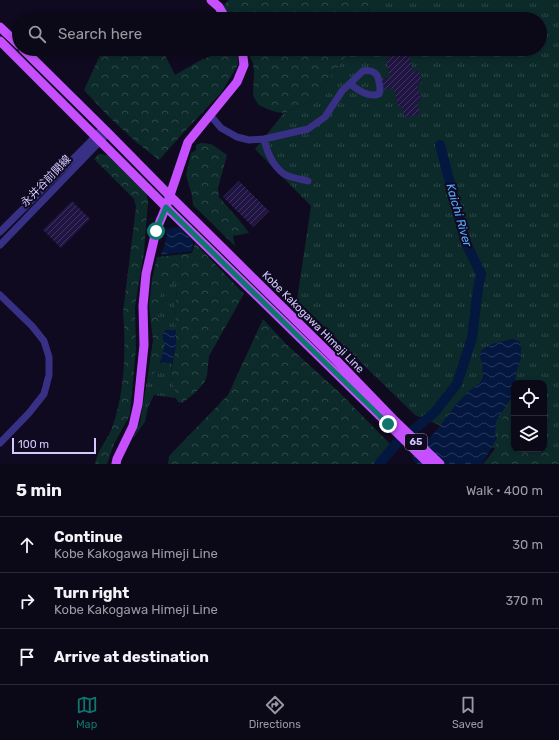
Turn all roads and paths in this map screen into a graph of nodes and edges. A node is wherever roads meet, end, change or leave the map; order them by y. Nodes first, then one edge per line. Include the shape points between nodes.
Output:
1 (211, 0) edge
2 (222, 12) edge
3 (0, 26) edge
4 (12, 38) edge
5 (0, 41) edge
6 (12, 53) edge
7 (15, 56) edge
8 (30, 56) edge
9 (243, 56) edge
10 (350, 84) dead end
11 (210, 115) junction
12 (105, 130) junction
13 (98, 138) junction
14 (264, 139) junction
15 (308, 181) dead end
16 (170, 196) junction
17 (166, 207) junction
18 (0, 232) edge
19 (0, 245) edge
20 (0, 295) edge
21 (390, 422) junction
22 (0, 443) edge
23 (116, 464) edge
24 (429, 464) edge
25 (440, 464) edge

1 - 2 main road
3 - 4 main road
5 - 6 main road, Kobe Kakogawa Himeji Line / 65
7 - 13 main road, Kobe Kakogawa Himeji Line / 65
8 - 12 main road, Kobe Kakogawa Himeji Line / 65
9 - 11 main road via 244,65 237,82
10 - 14 street via 342,91 325,117 308,129
11 - 14 street via 221,128 237,137 249,140
11 - 16 main road via 188,142
12 - 13 street, 永井谷前開線
12 - 16 main road, Kobe Kakogawa Himeji Line / 65
13 - 17 main road, Kobe Kakogawa Himeji Line / 65
13 - 18 street, 永井谷前開線 via 89,143
13 - 19 street, 永井谷前開線
14 - 15 street via 270,157 284,174
16 - 17 main road
16 - 21 main road, Kobe Kakogawa Himeji Line / 65 via 336,360
17 - 21 main road, Kobe Kakogawa Himeji Line / 65
17 - 23 main road via 156,231 146,274 143,306 144,345 138,404 133,426
20 - 22 street via 44,341 49,357 49,374 44,394
21 - 24 main road, Kobe Kakogawa Himeji Line / 65
21 - 25 main road, Kobe Kakogawa Himeji Line / 65

